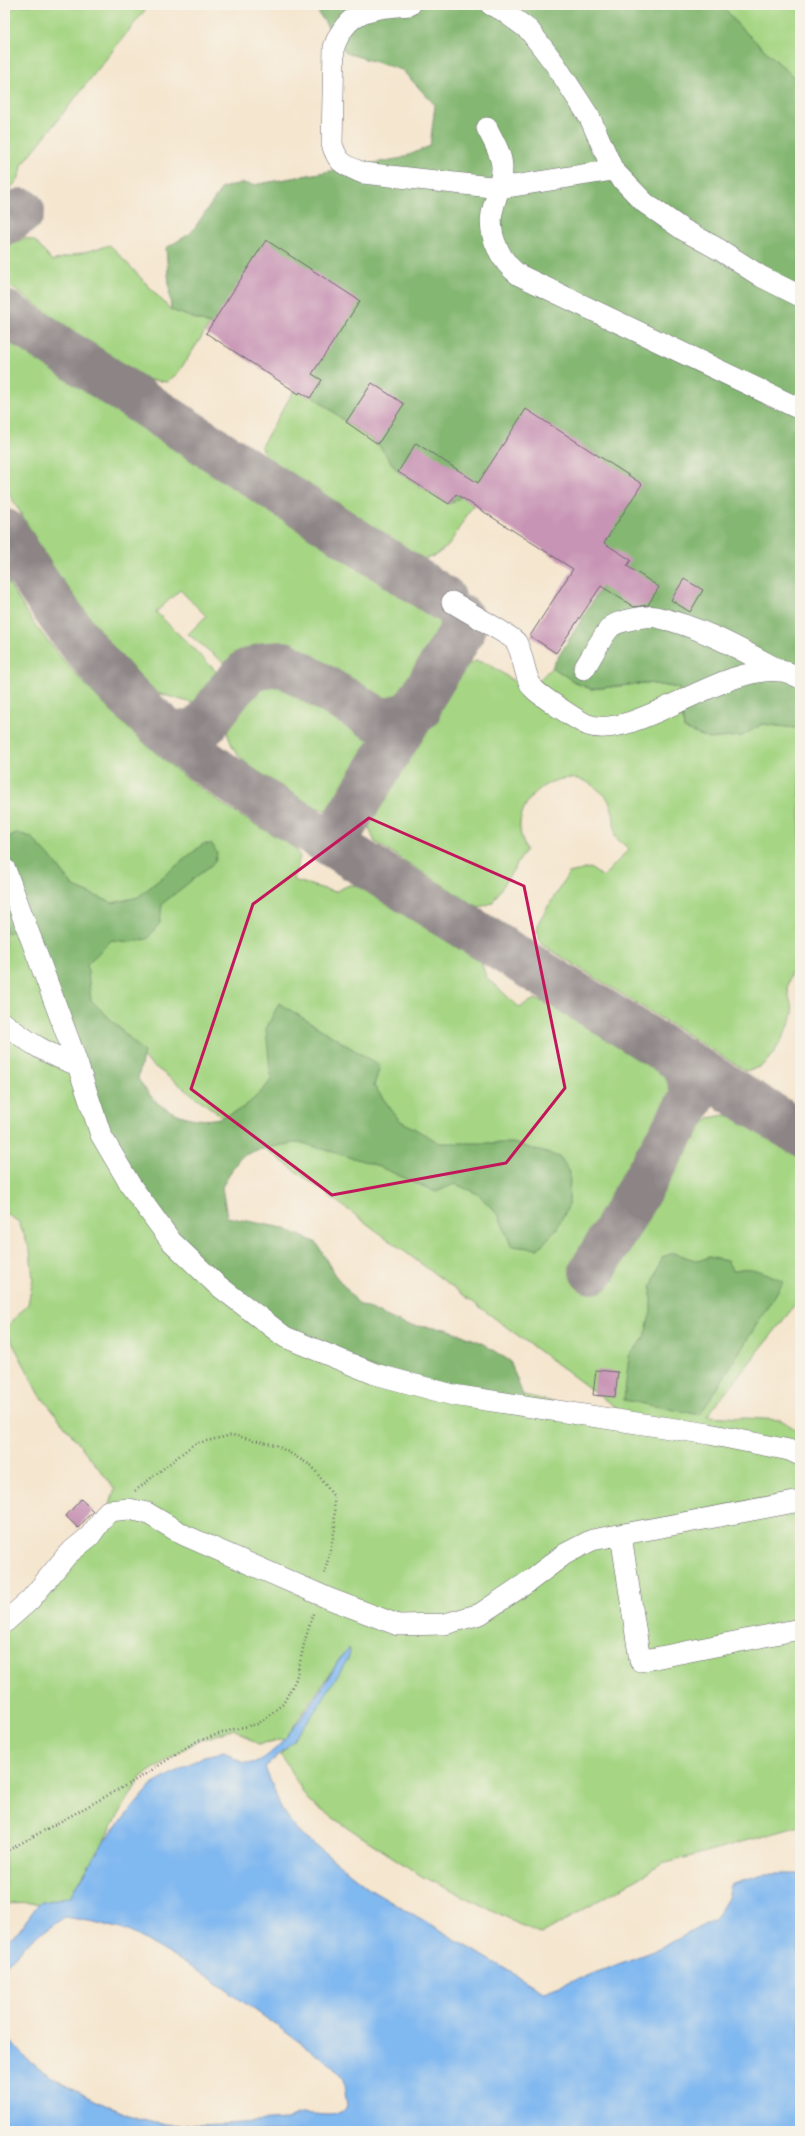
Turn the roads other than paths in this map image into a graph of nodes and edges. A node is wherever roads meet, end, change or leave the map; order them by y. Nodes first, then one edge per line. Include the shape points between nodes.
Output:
1 (410, 5) edge
2 (491, 5) edge
3 (487, 128) dead end
4 (613, 170) junction
5 (500, 188) junction
6 (800, 296) edge
7 (800, 409) edge
8 (452, 602) dead end
9 (584, 669) dead end
10 (790, 674) edge
11 (5, 869) edge
12 (5, 1024) edge
13 (78, 1065) junction
14 (800, 1455) edge
15 (800, 1502) edge
16 (621, 1535) junction
17 (5, 1622) edge
18 (800, 1629) edge

1 - 5 lane via 362,13 348,22 340,32 334,47 332,144 336,157 343,165 363,172
2 - 4 lane via 529,30 555,64 590,118
3 - 5 lane via 498,151 502,167
4 - 5 lane
4 - 6 lane via 645,203 682,229 762,277
5 - 7 lane via 492,214 494,235 508,267 519,275
8 - 10 lane via 516,641 533,688 588,724 604,727 632,721 737,676 758,671
9 - 10 lane via 611,626 625,619 654,616 739,648
11 - 13 lane
12 - 13 lane via 28,1043
13 - 14 lane via 102,1135 131,1186 171,1241 216,1284 285,1337 375,1374 453,1395 709,1434 789,1450
15 - 16 lane
16 - 17 lane via 592,1540 565,1554 480,1614 445,1624 398,1625 320,1595 184,1535 147,1512 129,1509 108,1511 90,1536 68,1554 30,1600
16 - 18 lane via 640,1661

